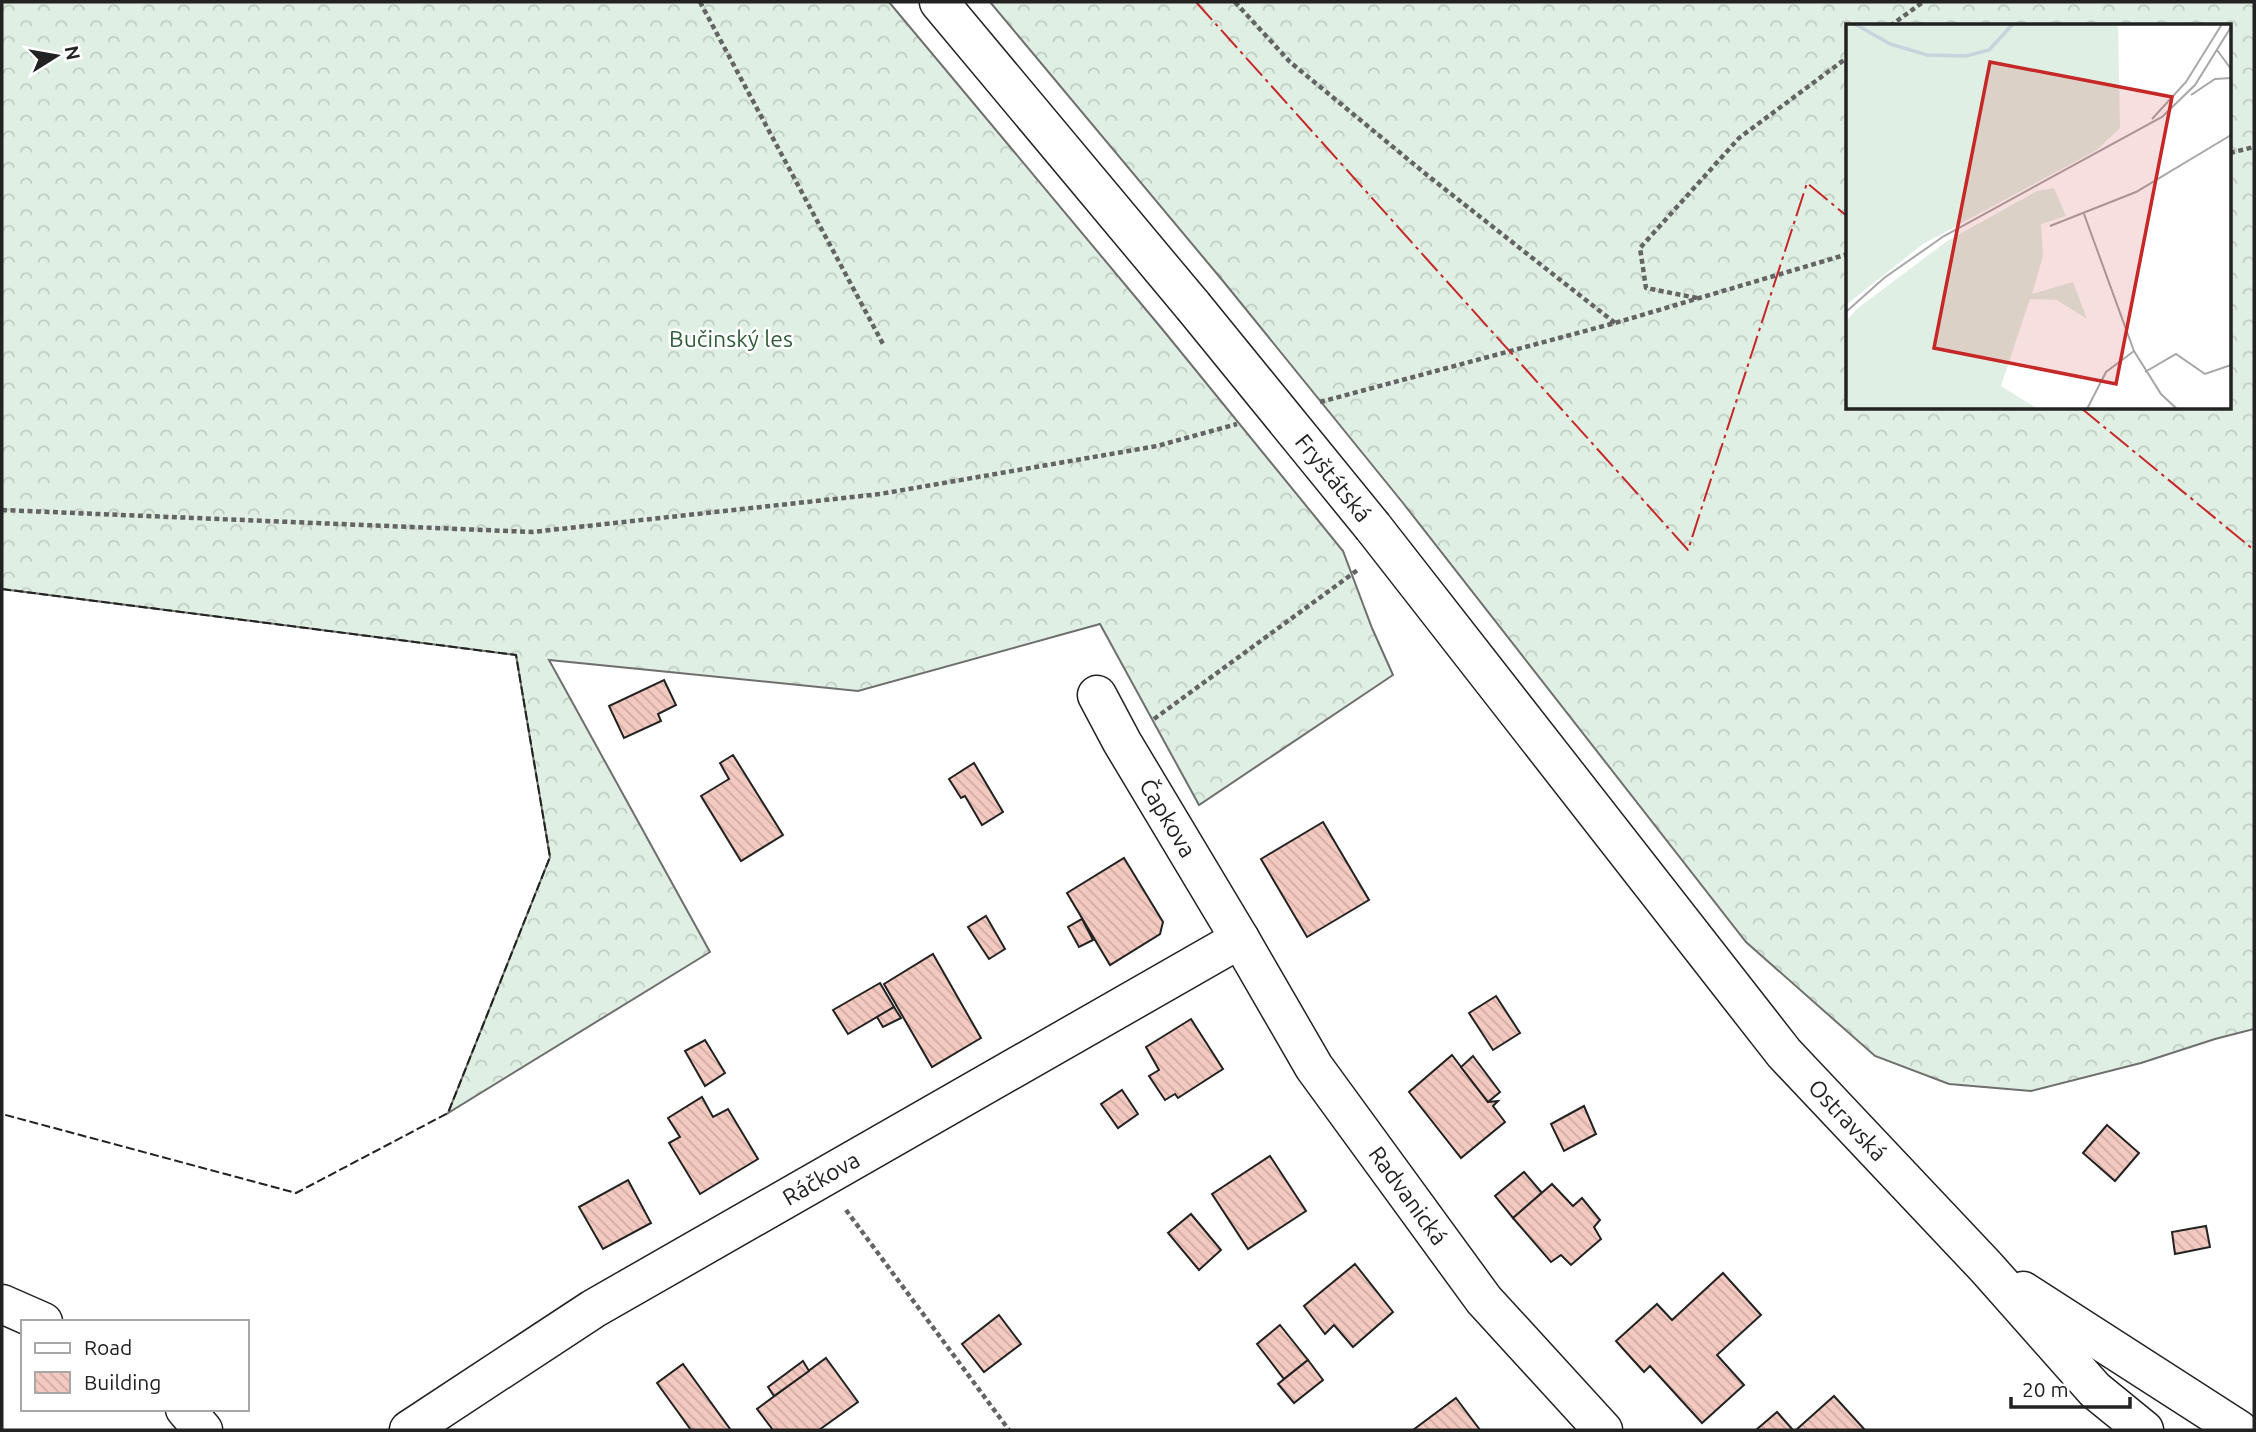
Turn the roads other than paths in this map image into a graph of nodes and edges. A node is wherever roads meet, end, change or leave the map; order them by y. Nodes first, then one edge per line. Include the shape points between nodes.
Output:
1 (939, 2) edge
2 (1097, 695) dead end
3 (1240, 939) junction
4 (1716, 965) joint
5 (1986, 1267) junction
6 (2, 1304) edge
7 (38, 1320) edge
8 (187, 1411) edge
9 (203, 1430) edge
10 (409, 1430) edge
11 (1603, 1430) edge
12 (2144, 1430) edge
13 (2239, 1430) edge

1 - 4 main road, Fryštátská, bridge via 1381,537
2 - 3 main road, Čapkova
3 - 10 main road, Ráčkova via 593,1309
3 - 11 main road, Radvanická via 1314,1067 1476,1289
4 - 5 main road, Ostravská via 1784,1053
5 - 12 main road, Ostravská via 2095,1390
5 - 13 main road, Ostravská
6 - 7 main road
8 - 9 main road

